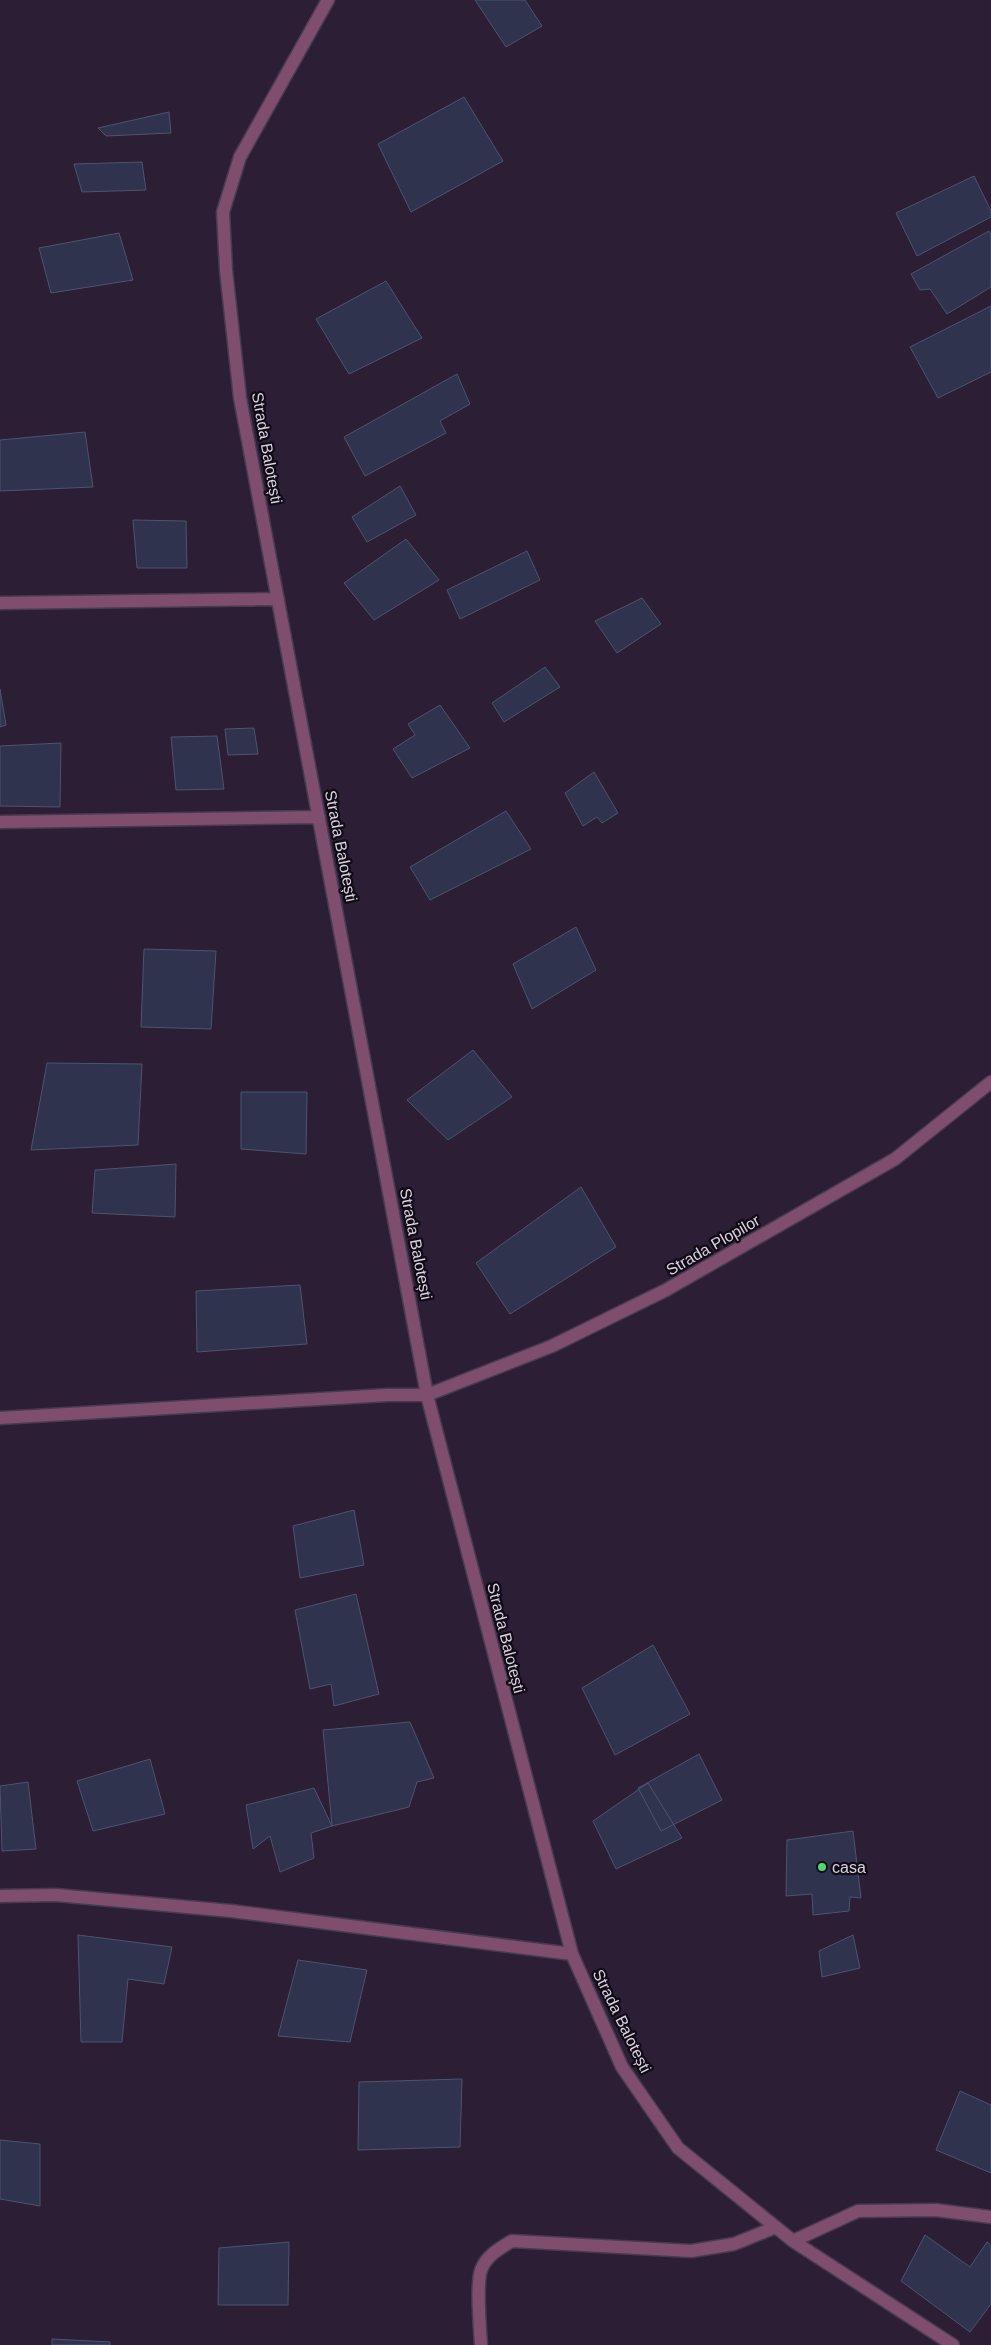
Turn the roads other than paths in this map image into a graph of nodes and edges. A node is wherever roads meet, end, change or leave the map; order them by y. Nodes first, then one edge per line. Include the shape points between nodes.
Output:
1 (328, 0) edge
2 (278, 599) junction
3 (0, 603) edge
4 (319, 818) junction
5 (0, 822) edge
6 (991, 1082) edge
7 (427, 1395) junction
8 (0, 1418) edge
9 (0, 1896) edge
10 (572, 1954) junction
11 (991, 2217) edge
12 (776, 2227) junction
13 (793, 2241) junction
14 (481, 2345) edge
15 (953, 2345) edge

1 - 2 street, Strada Balotești via 240,157 223,212 240,398
2 - 3 street
2 - 4 street, Strada Balotești
4 - 5 street
4 - 7 street, Strada Balotești
6 - 7 street, Strada Plopilor via 895,1159 666,1290 552,1346
7 - 8 street
7 - 10 street, Strada Balotești
9 - 10 street via 56,1895 231,1911
10 - 12 street, Strada Balotești via 622,2067 678,2148
11 - 13 street via 936,2210 858,2211
12 - 13 street, Strada Balotești
12 - 14 street via 734,2244 691,2251 512,2241 493,2252 482,2270
13 - 15 street, Strada Balotești

